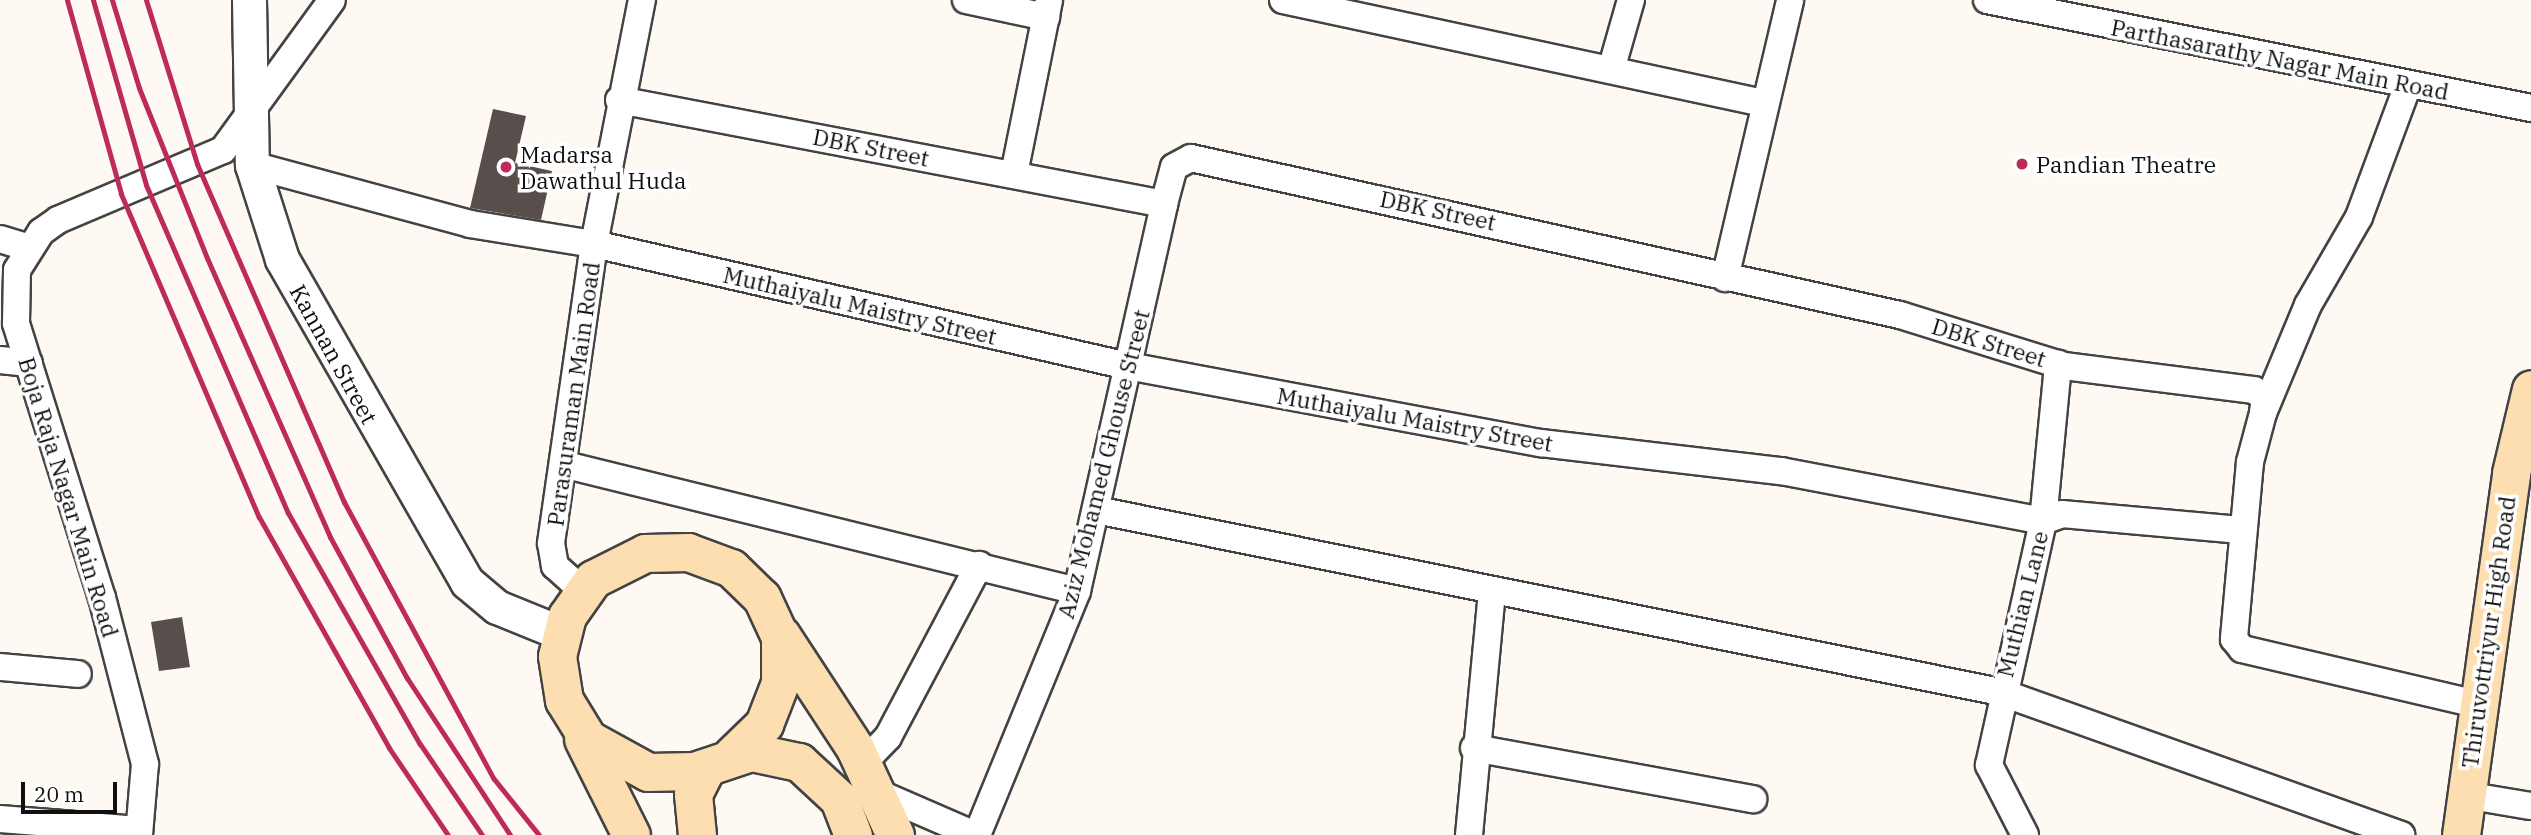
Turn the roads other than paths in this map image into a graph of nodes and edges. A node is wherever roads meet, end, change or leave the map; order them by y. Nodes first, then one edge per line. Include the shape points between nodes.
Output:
1 (249, 0) edge
2 (332, 0) edge
3 (642, 0) edge
4 (966, 0) edge
5 (1283, 0) edge
6 (1631, 0) edge
7 (1790, 0) edge
8 (1987, 0) edge
9 (1048, 8) edge
10 (1611, 70) junction
11 (2408, 85) junction
12 (619, 100) junction
13 (1763, 103) junction
14 (2531, 108) edge
15 (247, 122) junction
16 (251, 165) junction
17 (1014, 174) junction
18 (1164, 204) junction
19 (0, 239) edge
20 (594, 244) junction
21 (29, 248) junction
22 (1725, 278) junction
23 (0, 360) edge
24 (29, 363) junction
25 (2058, 364) junction
26 (1128, 366) junction
27 (2531, 389) edge
28 (2263, 413) junction
29 (2525, 437) edge
30 (566, 465) junction
31 (1096, 510) junction
32 (2043, 521) junction
33 (2243, 530) junction
34 (979, 565) junction
35 (1492, 590) junction
36 (583, 591) junction
37 (1077, 591) junction
38 (776, 624) junction
39 (561, 633) junction
40 (0, 667) edge
41 (78, 674) dead end
42 (2000, 692) junction
43 (2476, 704) junction
44 (577, 726) junction
45 (1474, 748) junction
46 (719, 762) junction
47 (871, 778) junction
48 (2465, 795) junction
49 (1753, 799) dead end
50 (2531, 806) edge
51 (0, 820) edge
52 (139, 832) edge
53 (631, 835) edge
54 (697, 835) edge
55 (853, 835) edge
56 (895, 835) edge
57 (976, 835) edge
58 (1469, 835) edge
59 (2025, 835) edge
60 (2401, 835) edge
61 (2461, 835) edge

1 - 15 street, Kannan Street
2 - 15 street, Boja Raja Nagar Main Road
3 - 12 street, Parasuraman Main Road
4 - 9 street
5 - 10 street
6 - 10 street
7 - 13 street
8 - 11 street, Parthasarathy Nagar Main Road
9 - 17 street
10 - 13 street
11 - 14 street, Parthasarathy Nagar Main Road
11 - 28 street via 2359,217 2308,305
12 - 17 street, DBK Street
12 - 20 street, Parasuraman Main Road
13 - 22 street
15 - 16 street, Kannan Street
15 - 21 street, Boja Raja Nagar Main Road via 209,160 58,220
16 - 20 street, Muthaiyalu Maistry Street via 470,224
16 - 39 street, Kannan Street via 282,259 448,555 497,607
17 - 18 street, DBK Street
18 - 22 street, DBK Street via 1174,167 1191,158 1459,213
18 - 26 street, Aziz Mohamed Ghouse Street
19 - 21 street
20 - 26 street, Muthaiyalu Maistry Street
20 - 30 street, Parasuraman Main Road
21 - 24 street, Boja Raja Nagar Main Road via 17,270 14,310
22 - 25 street, DBK Street via 1899,315
23 - 24 street
24 - 52 street, Boja Raja Nagar Main Road via 141,744
25 - 28 street, DBK Street via 2254,390 2265,398
25 - 32 street, Muthian Lane
26 - 31 street, Aziz Mohamed Ghouse Street
26 - 32 street, Muthaiyalu Maistry Street via 1541,443 1781,471
27 - 29 main road, Thiruvottriyur High Road
28 - 33 street
29 - 43 main road, Thiruvottriyur High Road
30 - 34 street
30 - 36 street, Parasuraman Main Road via 551,556
31 - 35 street
31 - 37 street, Aziz Mohamed Ghouse Street
32 - 33 street, Muthaiyalu Maistry Street via 2062,514
32 - 42 street, Muthian Lane
33 - 43 street via 2238,647
34 - 37 street
34 - 47 street
35 - 42 street
35 - 45 street
36 - 38 main road via 630,558 688,552 742,576
36 - 39 main road
37 - 57 street, Aziz Mohamed Ghouse Street
38 - 46 main road via 782,654 777,698 764,724
38 - 47 main road
39 - 44 main road via 559,685
40 - 41 street
42 - 59 street, Muthian Lane via 1989,765
42 - 60 street
43 - 48 main road, Thiruvottriyur High Road
44 - 46 main road via 607,755 634,768 677,773
44 - 53 main road
45 - 49 street
45 - 58 street
46 - 54 main road via 693,794
46 - 55 main road via 765,753 815,771 839,799
47 - 56 main road
47 - 57 street
48 - 50 street
48 - 61 main road, Thiruvottriyur High Road
51 - 52 street

